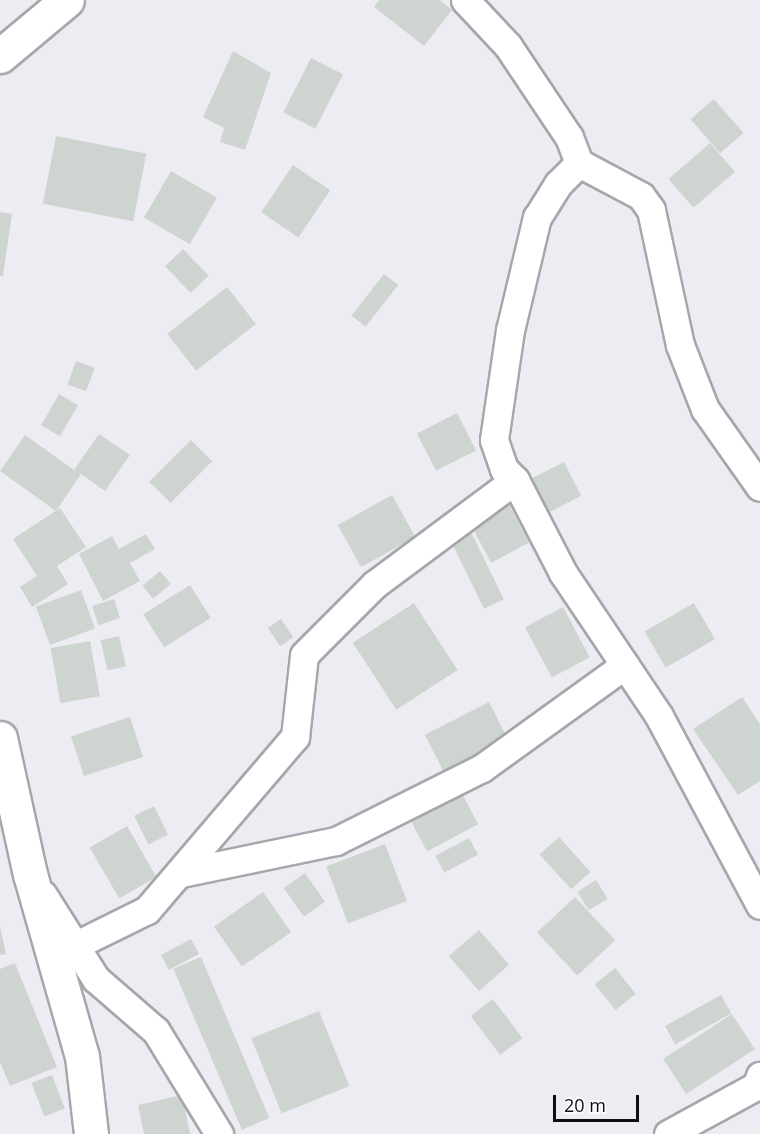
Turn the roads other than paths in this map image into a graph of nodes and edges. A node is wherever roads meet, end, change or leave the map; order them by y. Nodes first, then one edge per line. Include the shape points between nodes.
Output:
1 (465, 0) edge
2 (61, 2) edge
3 (0, 56) edge
4 (579, 163) junction
5 (515, 480) junction
6 (760, 487) edge
7 (625, 665) junction
8 (0, 738) edge
9 (181, 873) junction
10 (30, 874) junction
11 (760, 905) edge
12 (74, 946) junction
13 (760, 1076) edge
14 (91, 1134) edge
15 (219, 1134) edge
16 (668, 1134) edge

1 - 4 street via 508,46 569,137
2 - 3 main road
4 - 5 street via 558,184 537,217 510,330 494,440 504,469
4 - 6 street via 641,196 651,210 680,345 705,409
5 - 7 street via 563,573
5 - 9 street via 375,584 304,655 295,737
7 - 9 street via 482,768 336,841
7 - 11 street via 659,716
8 - 10 main road
9 - 12 street via 147,910
10 - 12 street
10 - 14 main road via 82,1056
12 - 15 street via 96,979 156,1031
13 - 16 street via 756,1086

